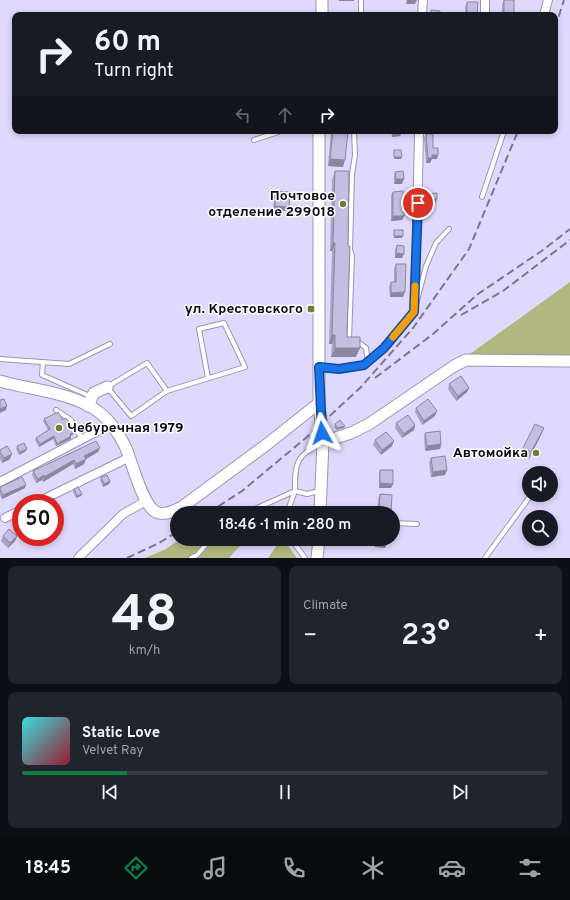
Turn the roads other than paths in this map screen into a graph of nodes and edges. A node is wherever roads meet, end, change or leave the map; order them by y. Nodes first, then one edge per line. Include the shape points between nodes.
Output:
1 (322, 0) edge
2 (361, 0) edge
3 (423, 0) edge
4 (485, 0) edge
5 (548, 0) edge
6 (322, 12) edge
7 (360, 12) edge
8 (422, 12) edge
9 (486, 12) edge
10 (545, 12) edge
11 (272, 134) edge
12 (317, 134) edge
13 (354, 134) edge
14 (418, 134) edge
15 (503, 134) edge
16 (254, 140) dead end
17 (482, 197) dead end
18 (449, 229) dead end
19 (417, 232) joint
20 (414, 312) junction
21 (110, 344) dead end
22 (0, 359) edge
23 (570, 361) edge
24 (43, 362) junction
25 (368, 362) junction
26 (319, 367) junction
27 (208, 378) junction
28 (0, 381) edge
29 (107, 386) junction
30 (167, 391) junction
31 (90, 402) junction
32 (319, 403) junction
33 (56, 410) dead end
34 (111, 424) junction
35 (82, 439) junction
36 (322, 442) junction
37 (130, 457) junction
38 (0, 482) edge
39 (322, 490) junction
40 (294, 491) junction
41 (54, 494) edge
42 (146, 501) junction
43 (526, 502) edge
44 (261, 506) edge
45 (289, 506) edge
46 (321, 506) edge
47 (12, 514) edge
48 (5, 518) dead end
49 (400, 523) edge
50 (417, 524) dead end
51 (205, 546) edge
52 (297, 546) edge
53 (318, 546) edge
54 (78, 558) edge
55 (191, 558) edge
56 (306, 558) edge
57 (317, 558) edge
58 (485, 558) edge

1 - 6 main road
2 - 7 lane
3 - 8 street
4 - 9 street
5 - 10 street
11 - 16 lane
12 - 26 main road
13 - 25 lane via 349,339 366,348
14 - 19 street
15 - 17 lane
18 - 20 lane via 436,244 426,266
19 - 20 lane
20 - 25 lane via 384,348
21 - 24 lane via 69,364
22 - 24 lane
23 - 36 main road via 466,360 369,424 352,433
24 - 31 lane via 42,375
25 - 26 lane via 339,369
26 - 32 main road
27 - 27 lane via 245,367 224,323 199,329
27 - 30 lane
28 - 31 main road
29 - 30 lane via 147,364
29 - 30 lane via 131,416
29 - 31 main road via 94,393
31 - 34 main road
32 - 36 main road
32 - 42 main road via 182,507 169,513 160,513 154,511
33 - 35 lane via 71,420
34 - 35 street
34 - 37 main road
35 - 38 street
36 - 39 main road
36 - 40 lane via 300,458 295,468
37 - 41 street
37 - 42 main road
39 - 40 lane via 307,494
39 - 46 main road
40 - 44 lane
40 - 45 lane
42 - 54 street via 123,514
43 - 58 lane
47 - 48 street
49 - 50 lane
51 - 55 lane via 198,555
52 - 56 lane
53 - 57 main road

